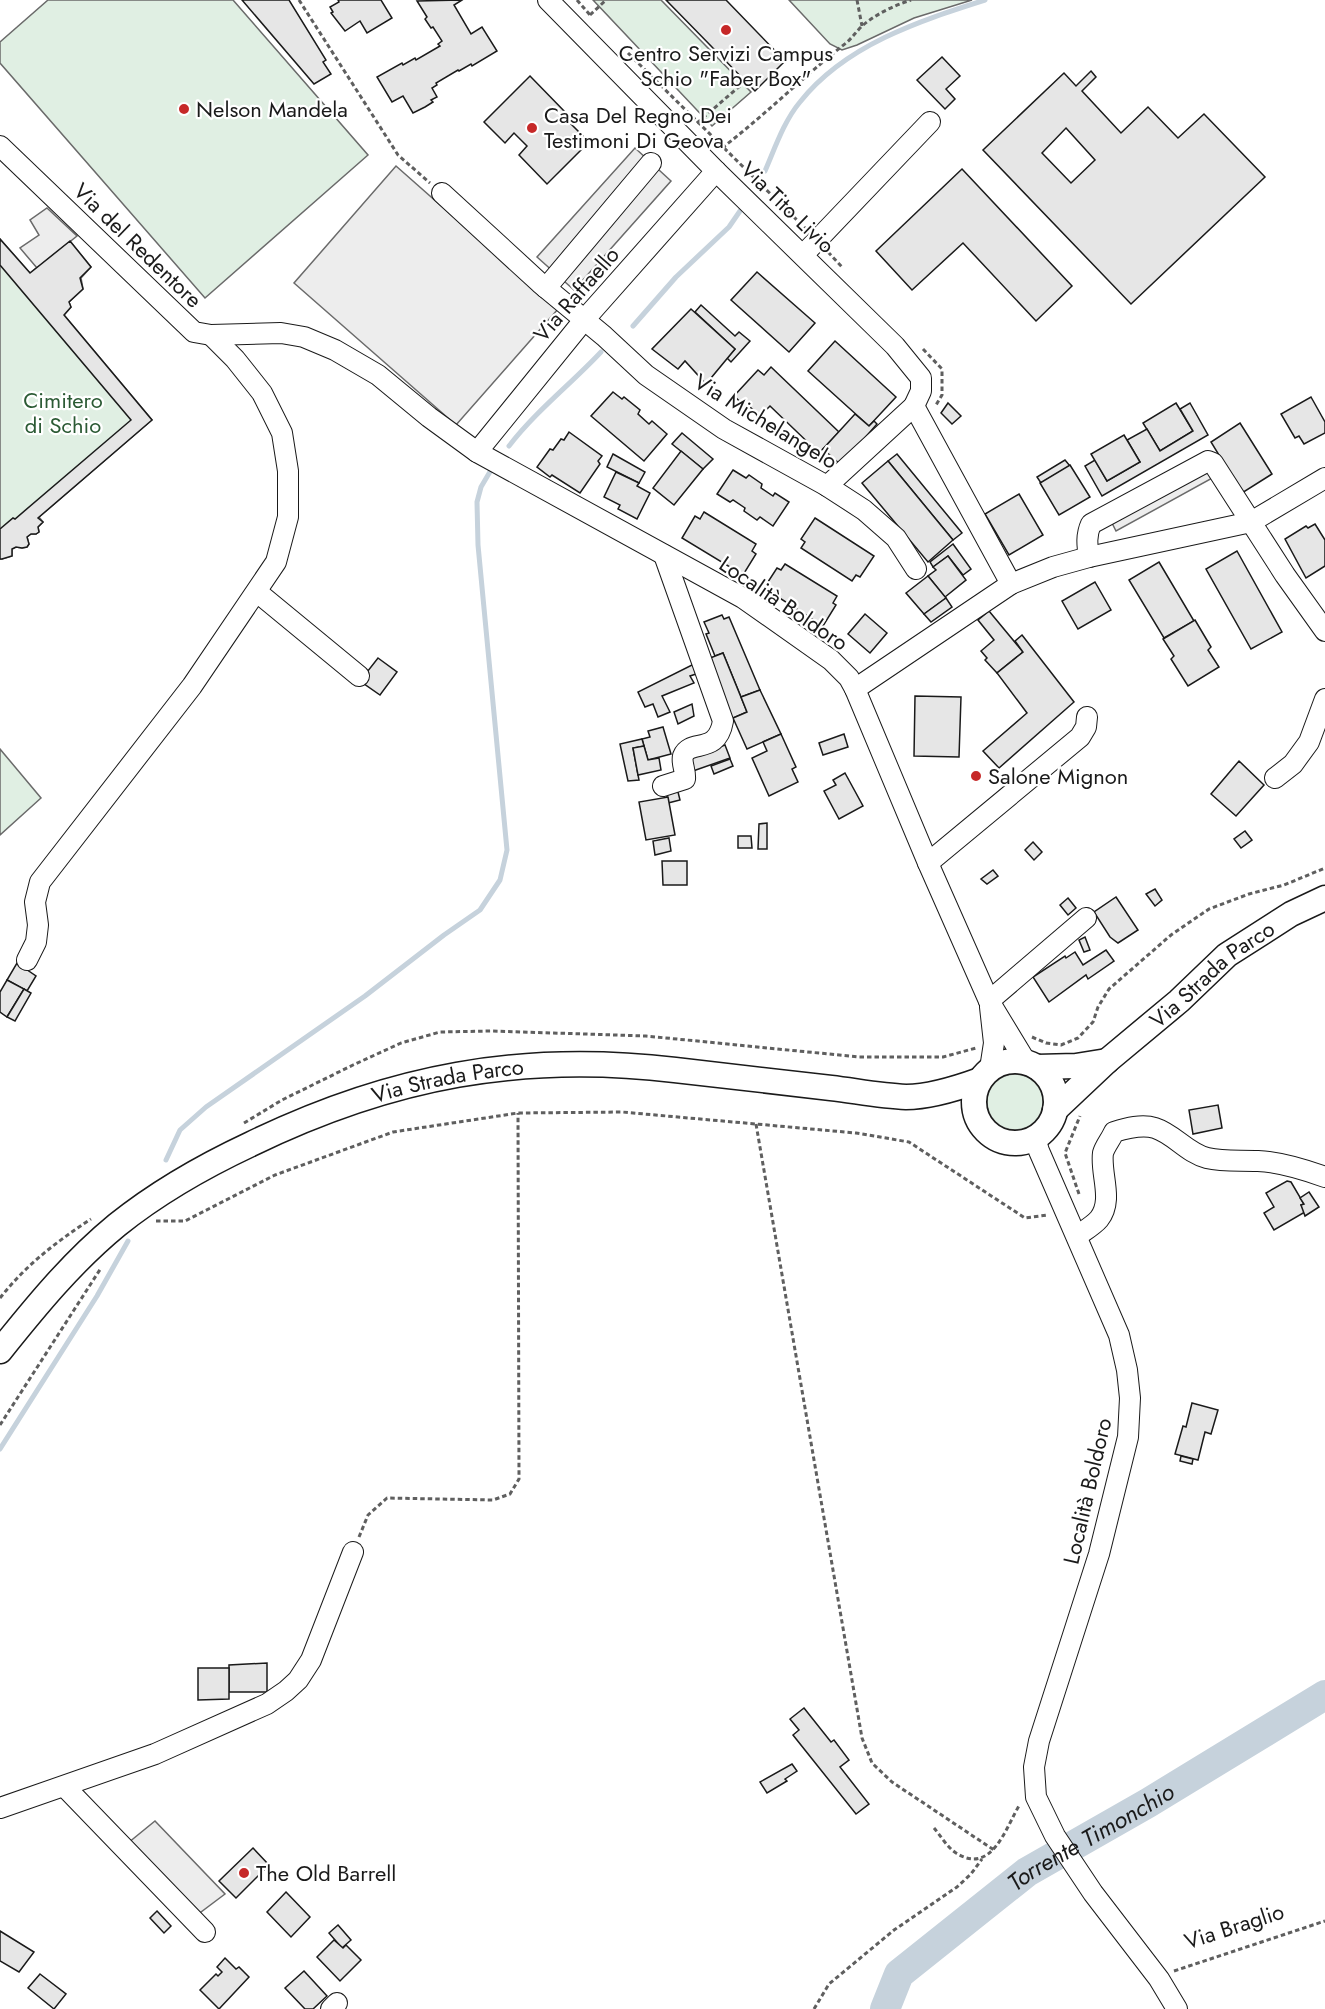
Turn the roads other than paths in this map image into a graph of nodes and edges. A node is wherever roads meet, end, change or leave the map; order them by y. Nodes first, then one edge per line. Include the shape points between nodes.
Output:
1 (548, 0) edge
2 (930, 122) dead end
3 (0, 146) edge
4 (651, 163) dead end
5 (711, 166) junction
6 (442, 193) road end
7 (803, 255) junction
8 (546, 288) junction
9 (584, 320) junction
10 (211, 335) junction
11 (914, 406) junction
12 (484, 456) junction
13 (1325, 478) edge
14 (828, 486) junction
15 (1251, 522) junction
16 (664, 555) junction
17 (1089, 557) junction
18 (916, 569) dead end
19 (1011, 584) junction
20 (257, 592) junction
21 (1325, 631) edge
22 (358, 676) dead end
23 (855, 688) junction
24 (1325, 699) edge
25 (1087, 717) dead end
26 (1275, 778) dead end
27 (663, 786) dead end
28 (928, 863) junction
29 (1325, 898) edge
30 (1086, 918) dead end
31 (27, 960) dead end
32 (989, 1001) junction
33 (1107, 1061) junction
34 (1032, 1065) junction
35 (985, 1075) junction
36 (1055, 1110) junction
37 (1035, 1138) junction
38 (1325, 1177) edge
39 (1077, 1236) junction
40 (0, 1351) edge
41 (353, 1552) road end
42 (65, 1787) junction
43 (0, 1808) edge
44 (205, 1932) dead end
45 (1177, 2009) edge

1 - 5 street, Via Tito Livio
2 - 7 street
3 - 10 street, Via del Redentore via 194,332
4 - 8 street
5 - 7 street, Via Tito Livio
5 - 9 street, Via Raffaello
6 - 8 street, Via Michelangelo
7 - 11 street, Via Tito Livio via 895,346 921,378 921,392
8 - 9 street, Via Michelangelo
9 - 12 street, Via Raffaello
9 - 14 street, Via Michelangelo via 646,375 724,429
10 - 12 street, Via del Redentore via 281,333 334,350 378,375
10 - 20 street via 236,358 262,393 282,433 288,471 288,517 276,562
11 - 14 street
11 - 19 street
12 - 16 street, Località Boldoro
13 - 15 street
14 - 18 street, Via Michelangelo via 897,538
15 - 17 street
15 - 17 street via 1208,461 1091,524 1086,544
15 - 21 street
16 - 23 street, Località Boldoro via 743,598 808,643 831,660
16 - 27 street via 723,721 716,741 684,754 685,779
17 - 19 street
19 - 23 street
20 - 22 street
20 - 31 street via 192,686 39,882 36,942
23 - 28 street, Località Boldoro
24 - 26 street via 1309,742 1293,764
25 - 28 street via 1080,737
28 - 32 street, Località Boldoro
29 - 33 main road, Via Strada Parco via 1291,914 1227,955 1153,1025
30 - 32 street
32 - 34 street, Località Boldoro
32 - 35 street, Località Boldoro via 994,1043
33 - 34 main road
33 - 36 main road, Via Strada Parco
34 - 35 main road via 1001,1063
34 - 36 main road via 1053,1086
35 - 37 main road via 975,1092 974,1105 984,1129 1008,1143
35 - 40 main road, Via Strada Parco via 956,1089 909,1097 604,1064 478,1071 393,1088 297,1121 159,1195 80,1258
36 - 37 main road via 1045,1131
37 - 39 street, Località Boldoro
38 - 39 street via 1285,1164 1205,1158 1154,1128 1133,1126 1114,1132 1104,1150 1106,1206 1099,1219
39 - 45 street, Località Boldoro via 1119,1335 1130,1398 1128,1437 1099,1554 1039,1741 1034,1767 1036,1797 1055,1836
41 - 42 street via 311,1660 286,1691 267,1704 186,1741
42 - 43 street
42 - 44 street

